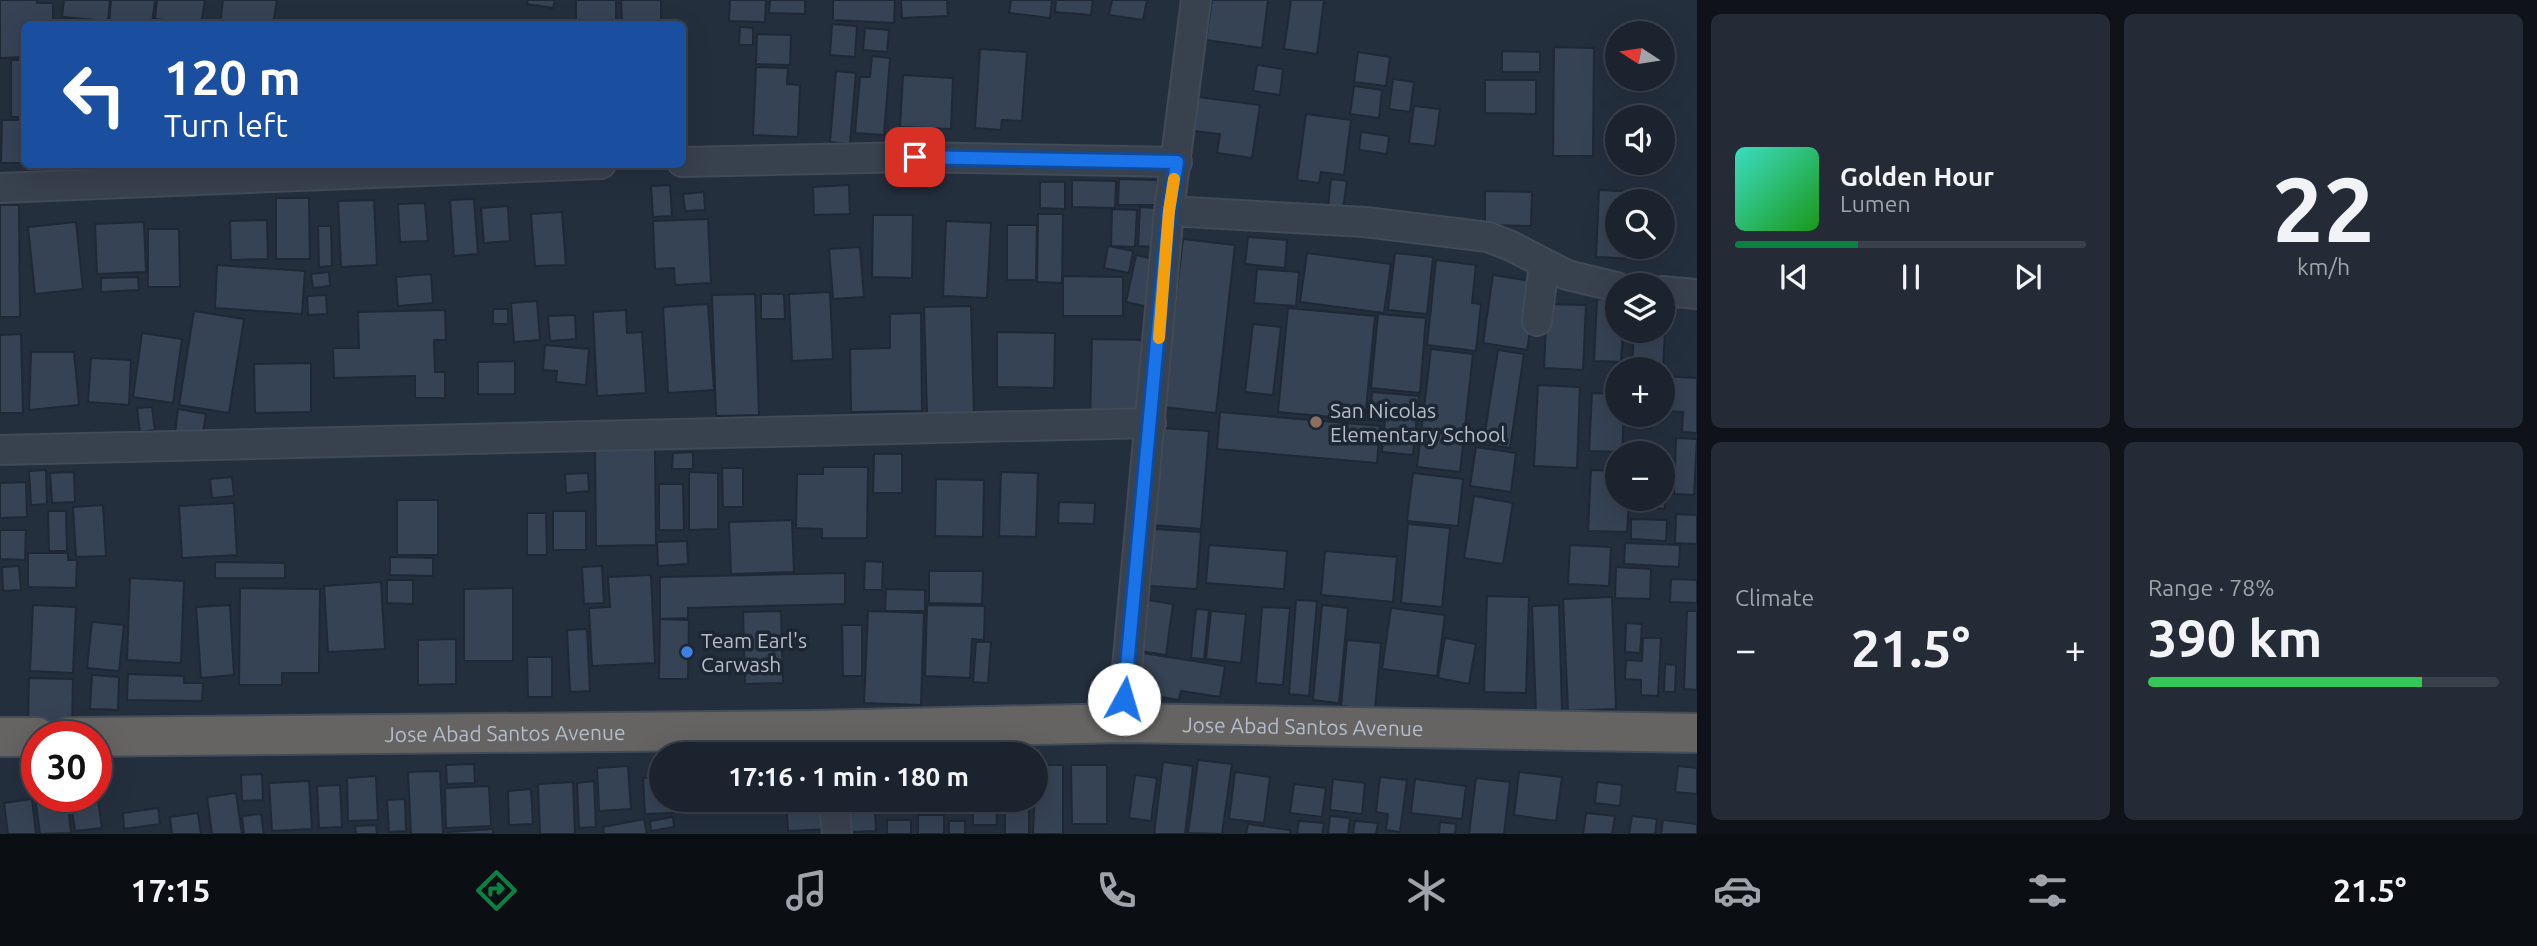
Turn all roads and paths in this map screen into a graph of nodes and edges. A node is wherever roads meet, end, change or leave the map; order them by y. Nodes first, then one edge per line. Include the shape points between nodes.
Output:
1 (1196, 0) edge
2 (686, 162) edge
3 (1177, 162) junction
4 (501, 168) edge
5 (0, 188) edge
6 (1169, 211) junction
7 (1544, 264) junction
8 (1605, 284) edge
9 (1675, 292) edge
10 (1697, 294) edge
11 (1537, 321) dead end
12 (1151, 423) junction
13 (0, 450) edge
14 (1122, 723) junction
15 (1697, 733) edge
16 (0, 737) edge
17 (21, 737) edge
18 (112, 737) edge
19 (834, 742) edge
20 (835, 812) edge
21 (837, 834) edge

1 - 3 street
2 - 3 street via 915,157
3 - 6 street
4 - 5 street
6 - 7 street via 1365,222 1488,237
6 - 12 street
7 - 8 street
7 - 11 street
9 - 10 street
12 - 13 street
12 - 14 street
14 - 15 highway, Jose Abad Santos Avenue
14 - 19 highway, Jose Abad Santos Avenue
16 - 17 highway
18 - 19 highway, Jose Abad Santos Avenue
20 - 21 street

